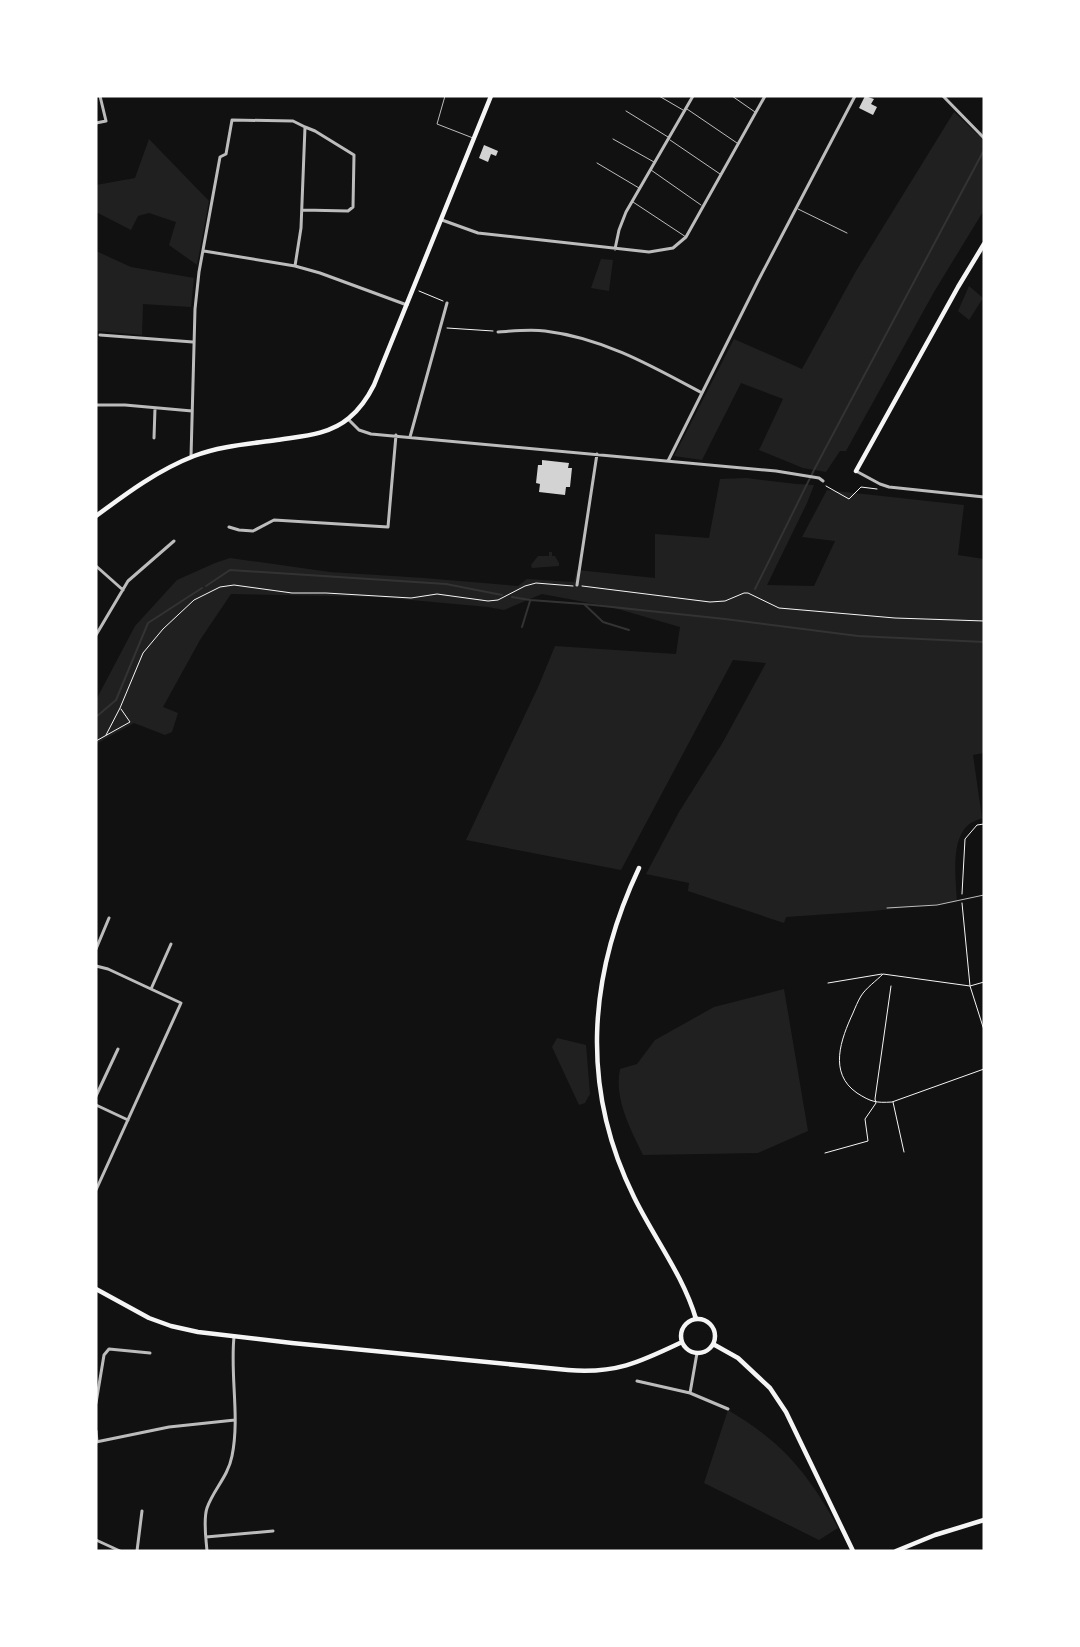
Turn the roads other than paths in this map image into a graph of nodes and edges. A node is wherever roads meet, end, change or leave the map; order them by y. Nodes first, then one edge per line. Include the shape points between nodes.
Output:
1 (100, 96) edge
2 (445, 96) edge
3 (491, 96) edge
4 (659, 96) edge
5 (693, 96) edge
6 (732, 96) edge
7 (764, 96) edge
8 (855, 96) edge
9 (943, 96) edge
10 (685, 110) junction
11 (626, 111) dead end
12 (756, 112) junction
13 (96, 123) edge
14 (305, 127) junction
15 (474, 138) junction
16 (669, 138) junction
17 (984, 138) edge
18 (613, 139) dead end
19 (738, 144) junction
20 (597, 163) dead end
21 (655, 163) junction
22 (651, 170) junction
23 (721, 175) junction
24 (640, 188) junction
25 (632, 201) junction
26 (703, 206) junction
27 (798, 208) junction
28 (303, 210) junction
29 (442, 220) junction
30 (847, 233) dead end
31 (686, 237) junction
32 (984, 244) edge
33 (615, 249) junction
34 (204, 251) junction
35 (295, 266) junction
36 (447, 303) road end
37 (406, 304) junction
38 (498, 332) road end
39 (100, 335) dead end
40 (193, 342) junction
41 (702, 393) junction
42 (96, 405) edge
43 (156, 408) junction
44 (192, 411) junction
45 (348, 419) junction
46 (396, 435) junction
47 (410, 437) junction
48 (154, 438) dead end
49 (597, 454) junction
50 (192, 457) junction
51 (668, 461) junction
52 (856, 471) joint
53 (823, 481) road end
54 (984, 497) edge
55 (96, 516) edge
56 (229, 527) dead end
57 (174, 541) dead end
58 (96, 566) edge
59 (577, 585) road end
60 (123, 590) junction
61 (96, 636) edge
62 (638, 868) dead end
63 (984, 895) edge
64 (887, 908) dead end
65 (109, 918) dead end
66 (171, 944) dead end
67 (96, 949) edge
68 (96, 966) edge
69 (151, 989) junction
70 (118, 1049) dead end
71 (96, 1096) edge
72 (96, 1105) edge
73 (128, 1120) junction
74 (96, 1190) edge
75 (96, 1289) edge
76 (696, 1319) junction
77 (234, 1337) junction
78 (682, 1342) junction
79 (713, 1344) junction
80 (150, 1353) dead end
81 (697, 1353) junction
82 (637, 1381) dead end
83 (690, 1393) junction
84 (96, 1403) edge
85 (728, 1409) dead end
86 (235, 1420) junction
87 (96, 1431) edge
88 (96, 1442) edge
89 (142, 1511) dead end
90 (984, 1520) edge
91 (273, 1531) dead end
92 (206, 1537) junction
93 (96, 1540) edge
94 (120, 1551) edge
95 (137, 1551) edge
96 (207, 1551) edge
97 (853, 1551) edge
98 (896, 1551) edge

1 - 13 street via 106,121
2 - 15 lane via 437,124
3 - 15 main road
4 - 10 lane
5 - 10 street
6 - 12 lane
7 - 12 street
8 - 27 street
9 - 17 street
10 - 16 street
10 - 19 lane
11 - 16 lane
12 - 19 street
14 - 28 street
14 - 28 street via 354,155 354,198 353,207 348,211
14 - 34 street via 293,120 232,120 226,154 220,156
15 - 29 main road
16 - 21 street
16 - 23 lane
18 - 21 lane
19 - 23 street
20 - 24 lane
21 - 22 street
22 - 24 street
22 - 26 lane
23 - 26 street
24 - 25 street
25 - 31 lane
25 - 33 street via 619,230
26 - 31 street
27 - 30 lane
27 - 41 street
28 - 35 street
29 - 33 street via 478,233
29 - 37 main road
31 - 33 street via 666,250
32 - 52 main road
34 - 35 street
34 - 40 street
35 - 37 street via 344,280
36 - 47 street
37 - 45 main road via 370,394
38 - 41 street via 543,330 593,340
39 - 40 street
40 - 44 street
41 - 51 street
42 - 43 street
43 - 44 street
43 - 48 street
44 - 50 street
45 - 46 street via 366,433
45 - 50 main road via 309,436 218,449
46 - 47 street
46 - 56 street via 388,527 274,520 253,531
47 - 49 street
49 - 51 street
49 - 59 street
50 - 55 main road via 150,478
51 - 53 street via 776,471
52 - 54 street via 888,487
57 - 60 street via 128,581
58 - 60 street
60 - 61 street
62 - 76 main road via 606,955 598,1021 600,1084 606,1119 624,1175 687,1292
63 - 64 lane via 937,905
65 - 67 street
66 - 69 street
68 - 69 street
69 - 73 street via 182,1003
70 - 71 street
72 - 73 street
73 - 74 street
75 - 77 main road via 131,1310 162,1323
76 - 78 main road via 684,1327
76 - 79 main road via 706,1320 713,1327 716,1334
77 - 78 main road via 585,1372 641,1362
77 - 86 street
78 - 81 main road
79 - 81 main road via 704,1352
79 - 97 main road via 738,1358 770,1388 786,1412
80 - 84 street via 109,1349 104,1355
81 - 83 street
82 - 83 street
83 - 85 street
86 - 88 street via 163,1428
86 - 92 street via 229,1468 206,1511
87 - 88 street
89 - 95 street
90 - 98 main road
91 - 92 street
92 - 96 street
93 - 94 street

